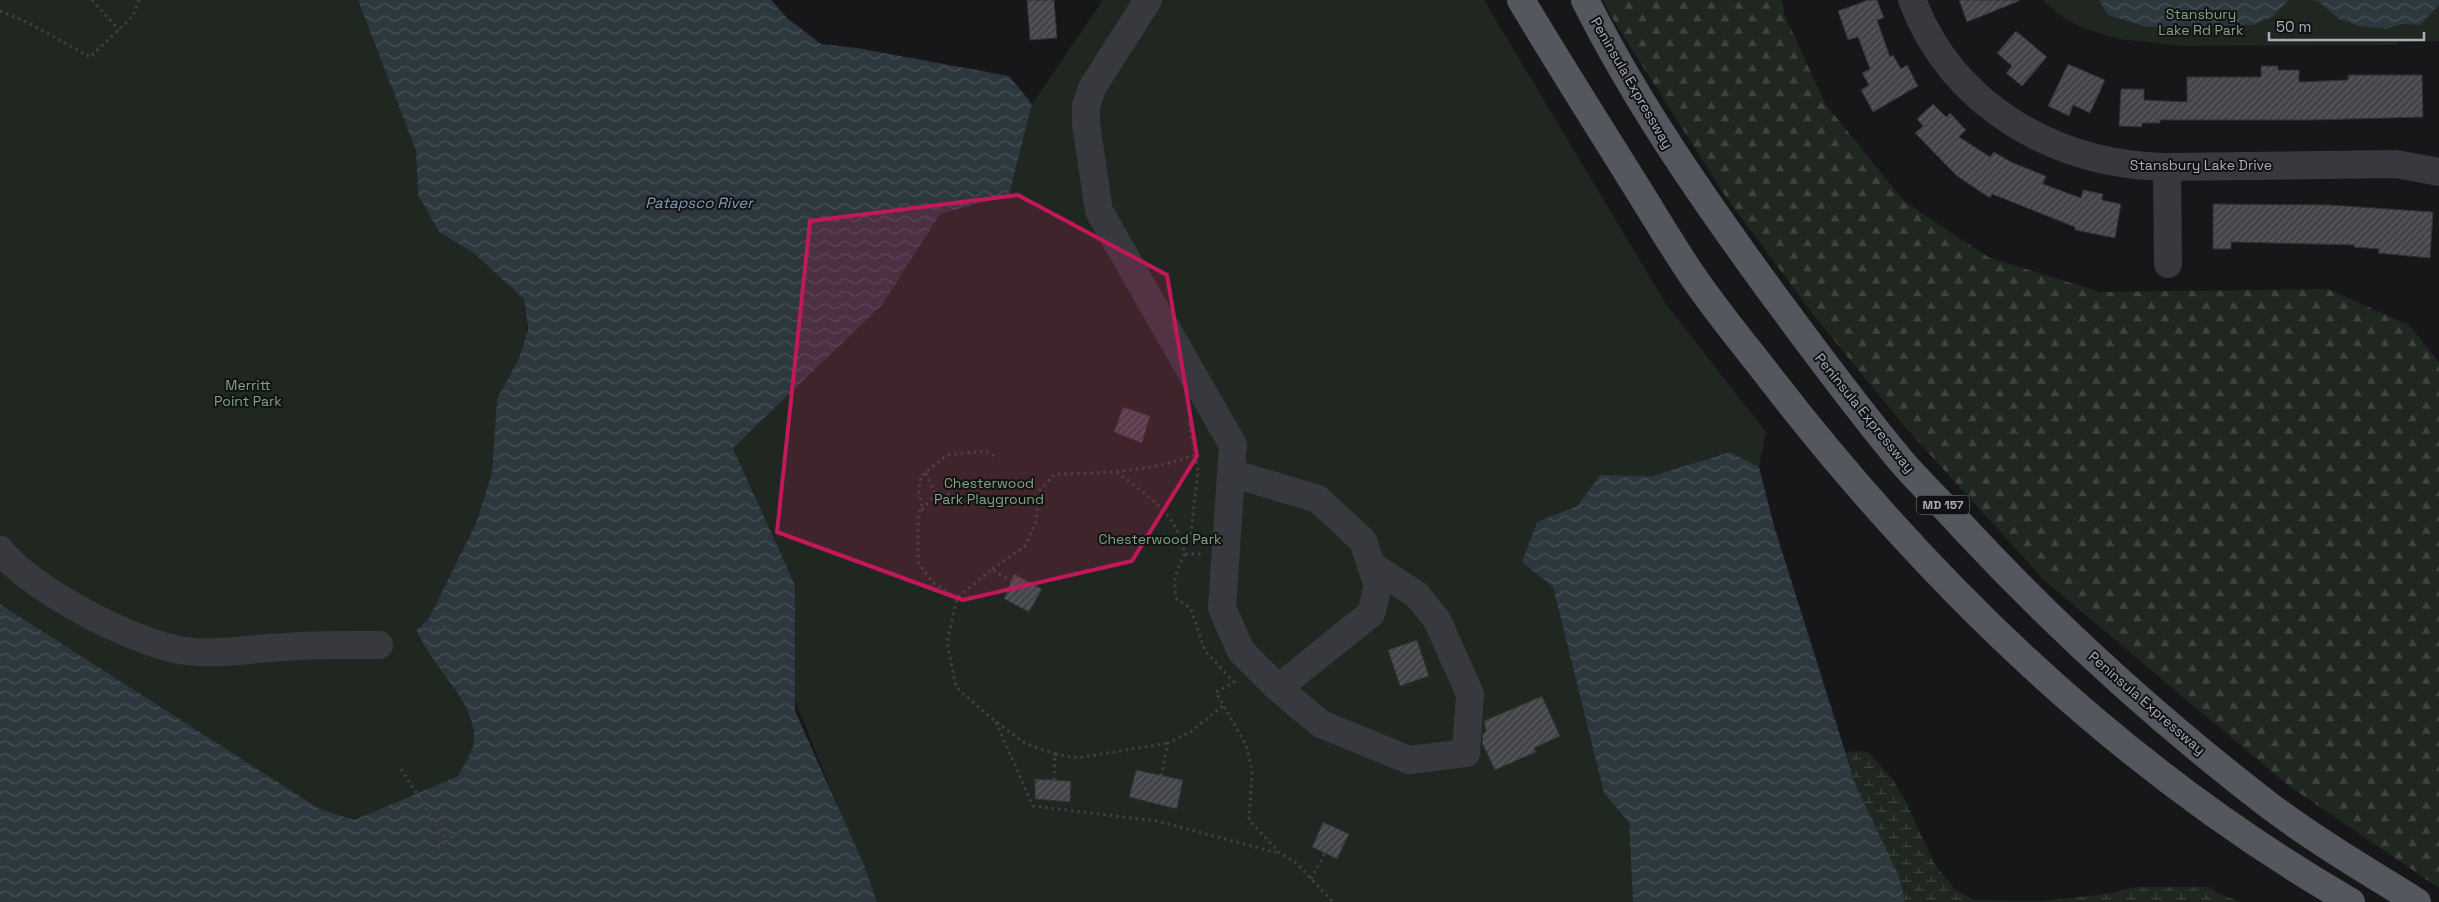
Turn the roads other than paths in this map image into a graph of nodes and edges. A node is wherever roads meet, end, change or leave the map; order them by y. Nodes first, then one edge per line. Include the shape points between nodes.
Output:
1 (1148, 0) edge
2 (1521, 0) edge
3 (1585, 0) edge
4 (1912, 0) edge
5 (2167, 167) junction
6 (2439, 172) edge
7 (2168, 264) dead end
8 (1231, 473) junction
9 (0, 550) edge
10 (1371, 565) junction
11 (379, 646) dead end
12 (1278, 688) junction
13 (2350, 902) edge
14 (2417, 902) edge

1 - 8 street via 1092,88 1086,106 1100,211 1233,445
2 - 13 main road via 1692,276 1810,429 1880,511 1972,610 2090,718 2260,846
3 - 14 main road, Peninsula Expressway / MD 157 via 1601,32 1704,200 1854,403 1998,565 2054,621 2157,714 2268,804
4 - 5 street, Stansbury Lake Drive via 1955,73 1982,102 2013,124 2043,140 2101,160
5 - 6 street, Stansbury Lake Drive via 2396,164
5 - 7 street
8 - 10 street via 1318,499 1363,541
8 - 12 street via 1222,608 1240,651
9 - 11 street via 32,581 68,603 163,646 210,652 303,645
10 - 12 street via 1378,586 1371,614
10 - 12 street via 1417,595 1437,620 1470,694 1466,753 1410,760 1321,724

